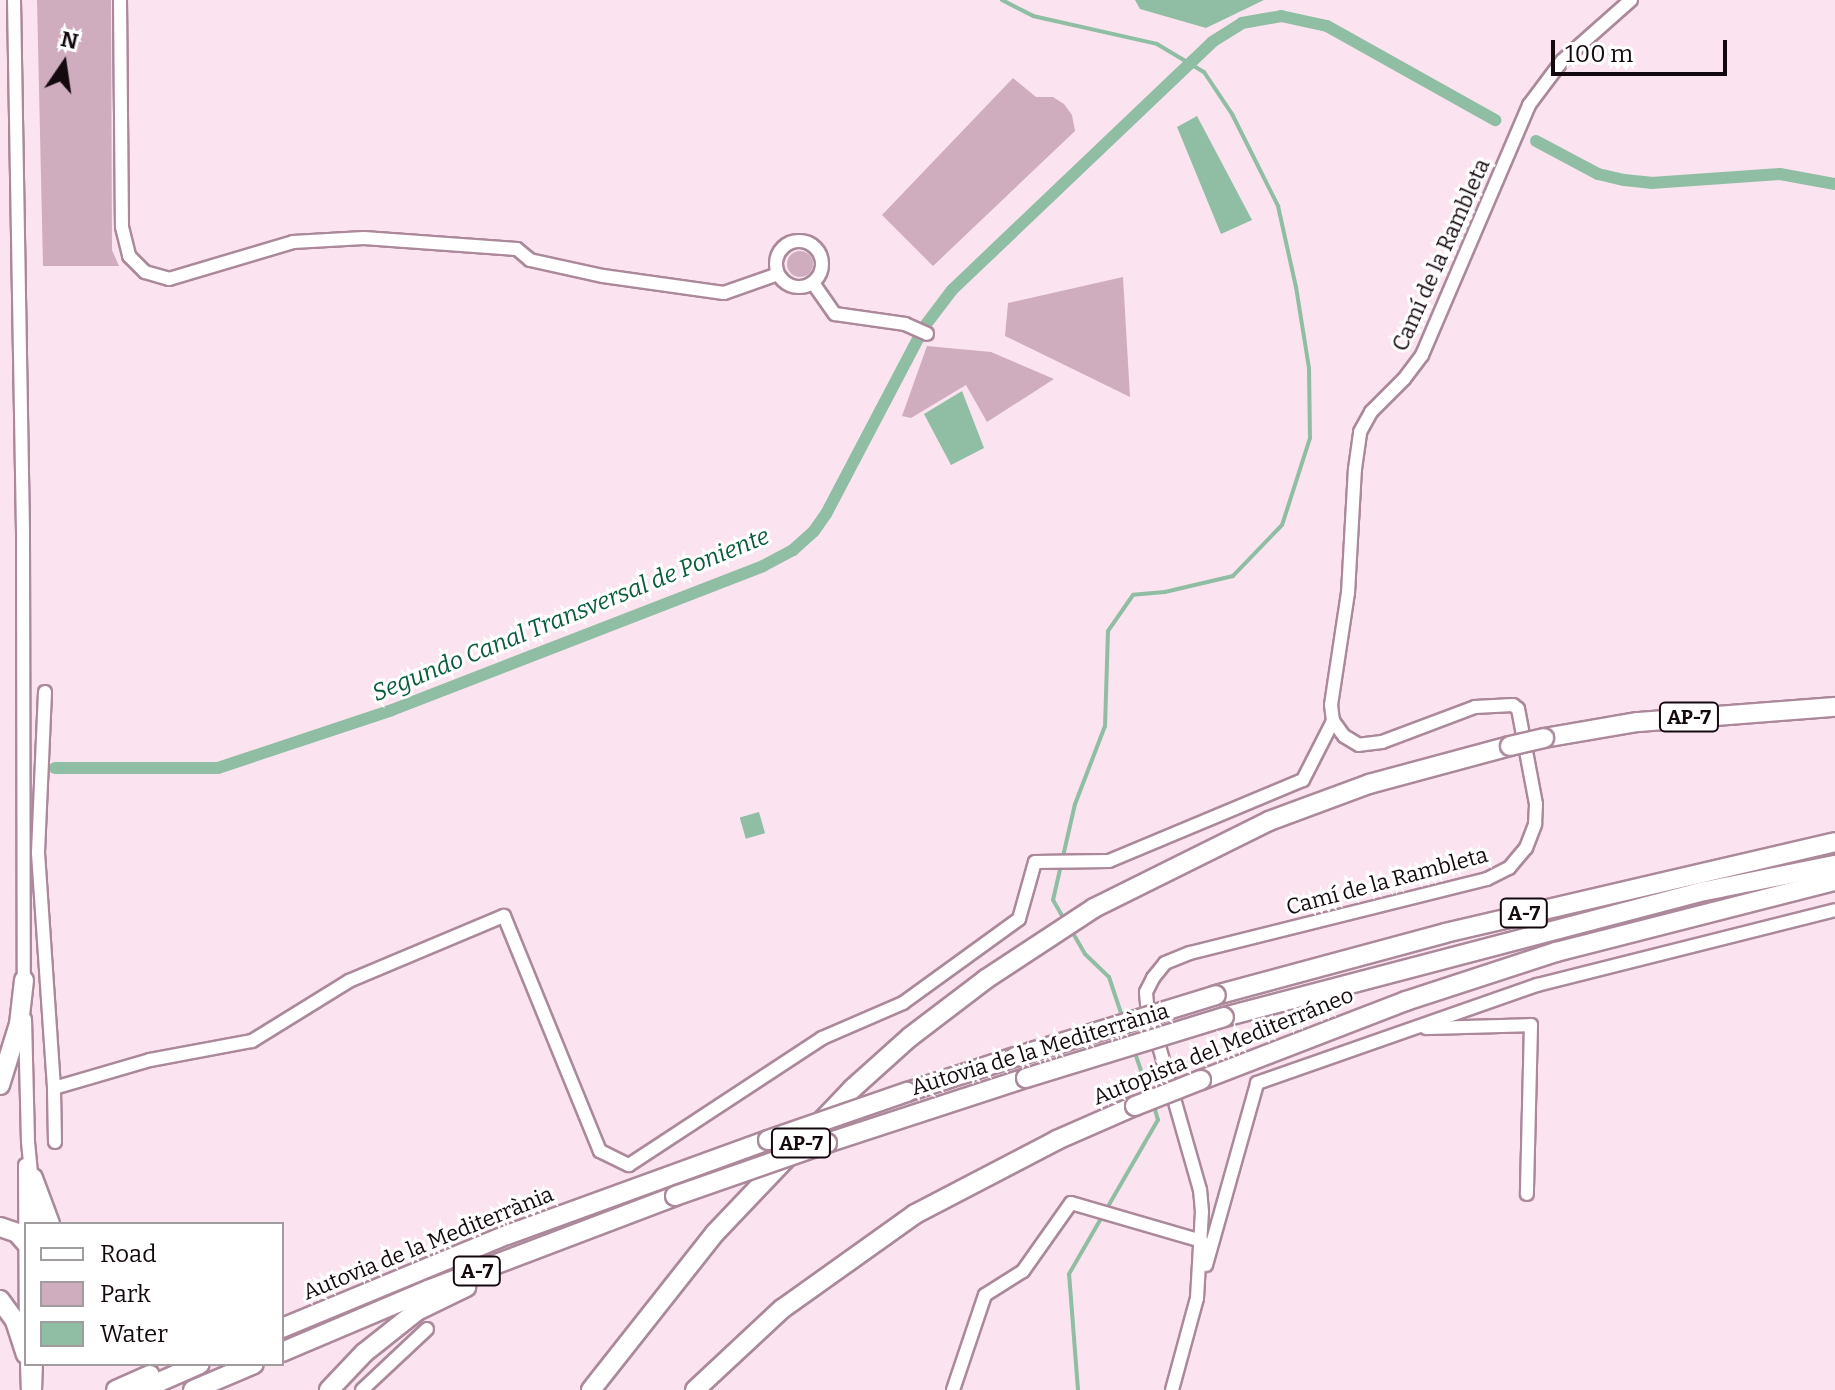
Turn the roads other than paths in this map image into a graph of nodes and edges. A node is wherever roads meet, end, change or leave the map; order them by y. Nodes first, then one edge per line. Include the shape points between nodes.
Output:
1 (14, 0) edge
2 (120, 0) edge
3 (1631, 0) edge
4 (778, 274) junction
5 (813, 283) junction
6 (921, 331) dead end
7 (45, 692) dead end
8 (1835, 707) edge
9 (1333, 721) junction
10 (1835, 842) edge
11 (1835, 865) edge
12 (1835, 881) edge
13 (1835, 910) edge
14 (24, 980) junction
15 (1414, 1028) junction
16 (0, 1085) edge
17 (54, 1088) junction
18 (28, 1142) junction
19 (55, 1142) dead end
20 (33, 1178) junction
21 (1527, 1194) dead end
22 (26, 1222) edge
23 (36, 1222) edge
24 (49, 1222) edge
25 (0, 1227) edge
26 (24, 1240) edge
27 (560, 1240) junction
28 (1202, 1241) junction
29 (366, 1290) junction
30 (1197, 1298) junction
31 (0, 1300) edge
32 (284, 1315) edge
33 (284, 1327) edge
34 (427, 1329) dead end
35 (24, 1346) edge
36 (284, 1351) edge
37 (27, 1366) edge
38 (36, 1366) edge
39 (170, 1366) edge
40 (195, 1366) edge
41 (249, 1366) edge
42 (28, 1390) edge
43 (35, 1390) edge
44 (116, 1390) edge
45 (141, 1390) edge
46 (193, 1390) edge
47 (329, 1390) edge
48 (362, 1390) edge
49 (591, 1390) edge
50 (695, 1390) edge
51 (953, 1390) edge
52 (1172, 1390) edge

1 - 14 street
2 - 4 street via 122,227 129,256 145,272 169,279 293,242 364,238 517,249 530,260 603,276 724,293
3 - 9 street, Camí de la Rambleta via 1562,61 1529,105 1422,355 1360,432
4 - 5 street via 790,285
4 - 5 street via 781,250 804,242 821,257 821,271
5 - 6 street via 835,314
7 - 17 street via 38,853
8 - 49 highway, AP-7, bridge via 1653,721 1544,738 1369,784 1269,821 1094,908 910,1037 852,1089 715,1233
9 - 17 street via 1303,780 1109,861 1035,862 1019,919 903,1003 822,1038 629,1165 600,1151 504,916 349,981 252,1041 150,1060
9 - 28 street, Camí de la Rambleta via 1359,745 1382,742 1475,707 1513,705 1532,778 1535,824 1526,848 1509,868 1487,879 1190,953 1165,963 1153,978 1147,1004 1200,1190
10 - 29 highway, Autovia de la Mediterrània / A-7, bridge via 1445,933 1216,995 768,1140
11 - 27 highway, Autovia de la Mediterrània / A-7, bridge via 1705,891 1224,1017 827,1143
12 - 50 highway, Autopista del Mediterráneo, bridge via 1556,952 1406,1001 1057,1140 915,1214 782,1309
13 - 15 street via 1537,985
14 - 16 highway via 19,1024
14 - 18 street
15 - 21 street via 1531,1025
15 - 30 street via 1257,1083
17 - 19 street
18 - 20 street
18 - 22 street
20 - 23 street
20 - 24 highway
25 - 26 highway
27 - 36 highway, Autovia de la Mediterrània / A-7
27 - 47 highway via 540,1257 417,1311 364,1353
28 - 30 street, Camí de la Rambleta
28 - 51 street via 1071,1203 1023,1271 985,1295
29 - 32 highway via 335,1295
29 - 33 highway, Autovia de la Mediterrània / A-7
30 - 52 street, Camí de la Rambleta
31 - 35 highway
34 - 48 street
37 - 42 street
38 - 43 street
39 - 44 highway
40 - 45 highway
41 - 46 highway

